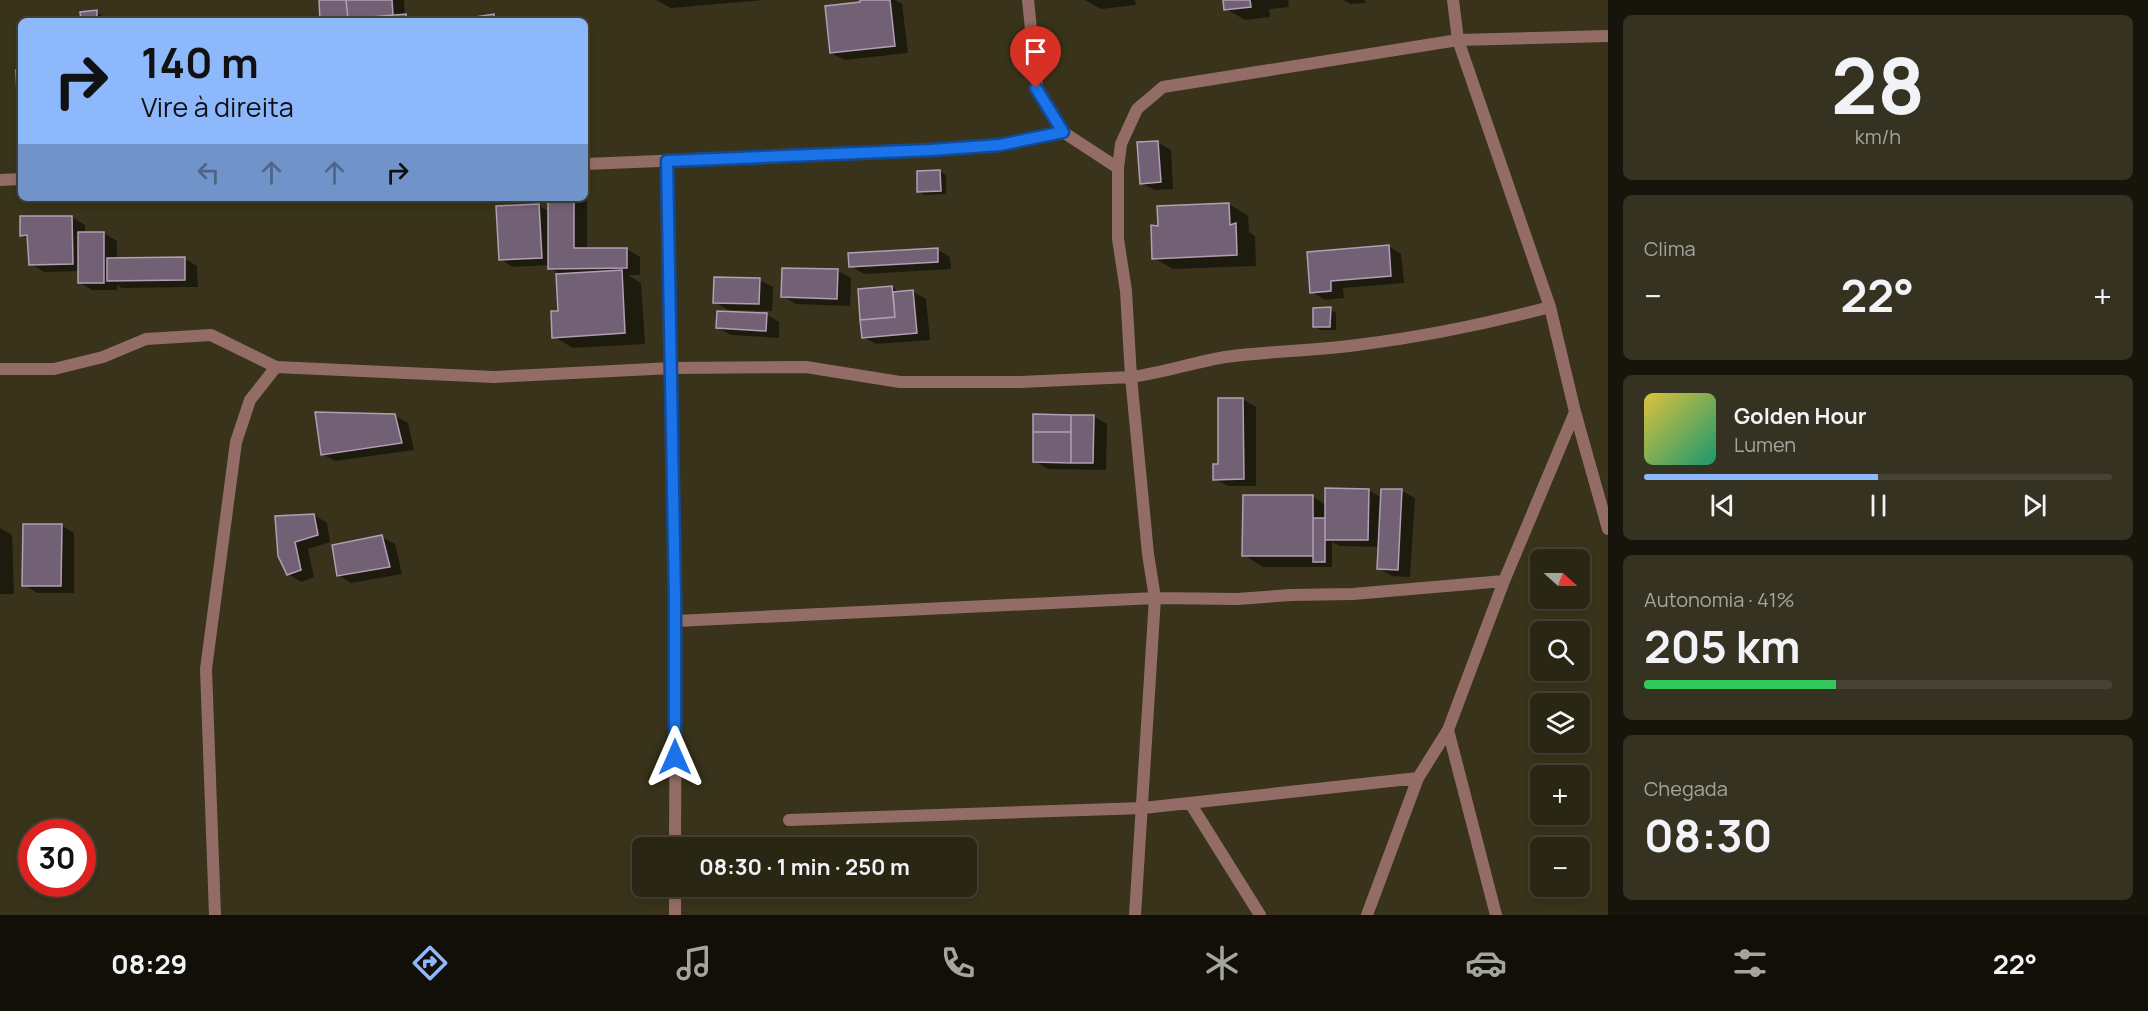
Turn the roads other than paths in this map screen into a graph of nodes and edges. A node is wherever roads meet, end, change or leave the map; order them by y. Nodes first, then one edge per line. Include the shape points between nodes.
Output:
1 (1028, 0) edge
2 (1453, 0) edge
3 (1608, 36) edge
4 (1458, 40) junction
5 (1063, 132) junction
6 (667, 161) junction
7 (588, 164) edge
8 (1118, 168) junction
9 (18, 179) edge
10 (0, 180) edge
11 (1550, 307) junction
12 (276, 367) junction
13 (672, 368) junction
14 (0, 369) edge
15 (1131, 377) junction
16 (1575, 411) junction
17 (1608, 529) edge
18 (1504, 580) junction
19 (1155, 598) junction
20 (676, 621) junction
21 (1448, 730) junction
22 (1418, 778) junction
23 (1190, 803) junction
24 (1143, 808) junction
25 (789, 820) dead end
26 (675, 837) edge
27 (675, 897) edge
28 (215, 915) edge
29 (675, 915) edge
30 (1135, 915) edge
31 (1260, 915) edge
32 (1367, 915) edge
33 (1496, 915) edge

1 - 5 street via 1036,88
2 - 4 street
3 - 4 street
4 - 8 street via 1163,87 1137,109 1121,144
4 - 11 street
5 - 6 street via 1000,145
5 - 8 street
6 - 7 street
6 - 13 street
8 - 15 street via 1118,239 1126,291
9 - 10 street
11 - 15 street via 1421,336 1224,357
11 - 16 street
12 - 13 street via 494,377
12 - 14 street via 211,335 147,339 103,357 54,369
12 - 28 street via 250,400 237,442 206,669
13 - 15 street via 806,367 900,382
13 - 20 street
15 - 19 street
16 - 17 street
16 - 18 street
18 - 19 street via 1237,600
18 - 21 street
19 - 20 street
19 - 24 street
20 - 26 street
21 - 22 street
21 - 33 street
22 - 23 street
22 - 32 street
23 - 24 street
23 - 31 street
24 - 25 street
24 - 30 street
27 - 29 street

